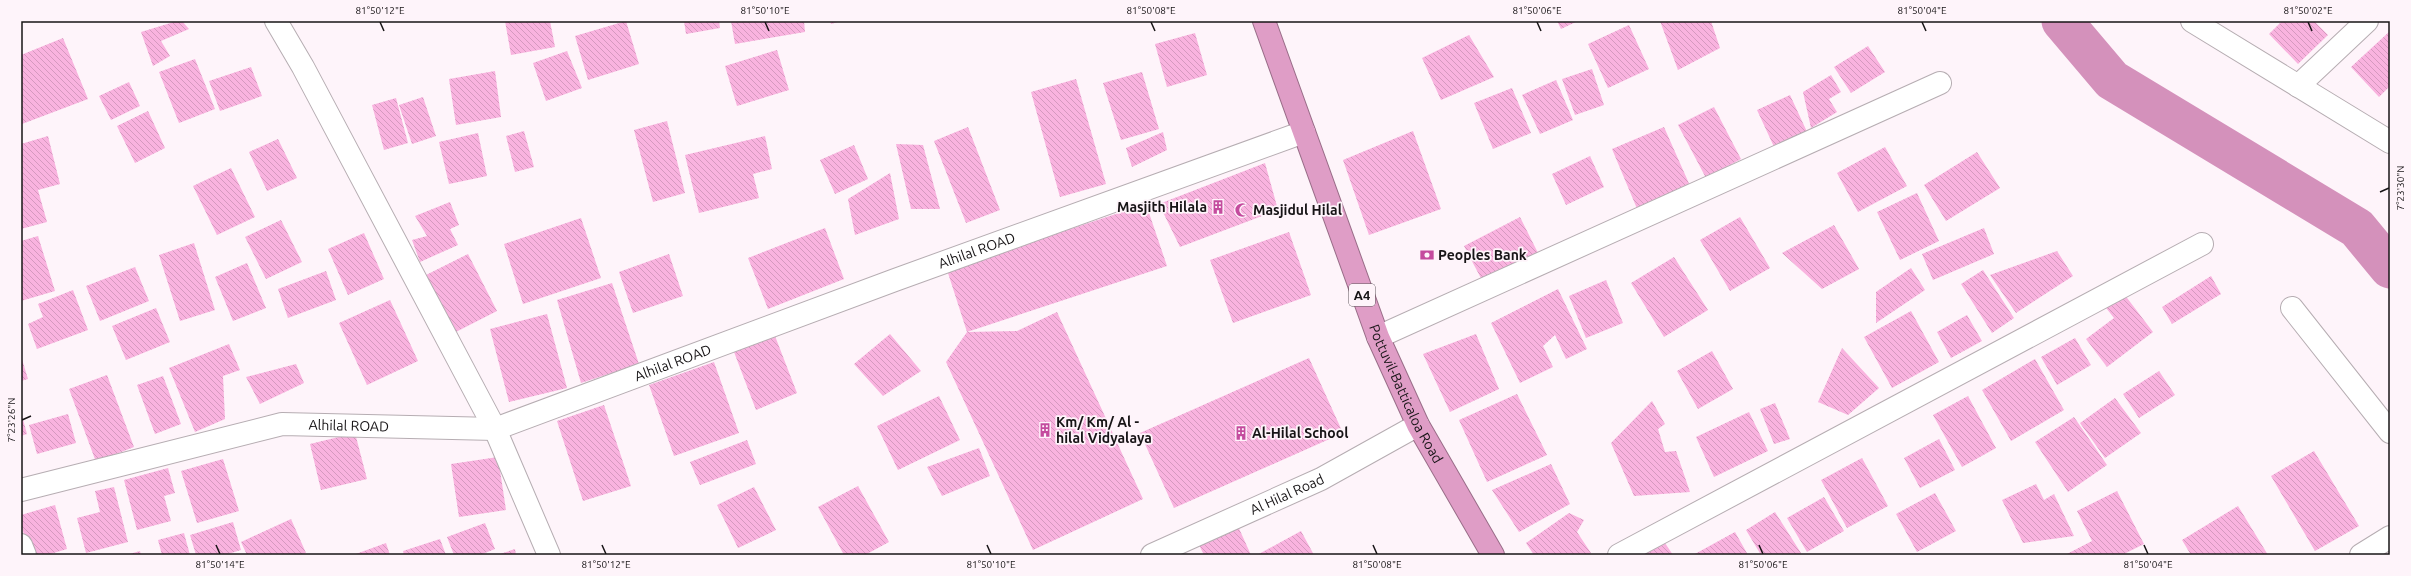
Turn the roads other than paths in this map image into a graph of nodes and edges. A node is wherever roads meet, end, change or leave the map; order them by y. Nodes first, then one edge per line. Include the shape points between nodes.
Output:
1 (276, 21) edge
2 (1264, 21) edge
3 (2192, 21) edge
4 (2367, 21) edge
5 (1940, 83) dead end
6 (2298, 86) junction
7 (1304, 132) junction
8 (2390, 142) edge
9 (2202, 244) dead end
10 (2292, 308) dead end
11 (1378, 338) junction
12 (1418, 425) junction
13 (495, 429) junction
14 (2390, 432) edge
15 (21, 490) edge
16 (2390, 537) edge
17 (21, 544) edge
18 (25, 555) edge
19 (549, 555) edge
20 (1152, 555) edge
21 (1493, 555) edge
22 (1619, 555) edge
23 (2361, 555) edge

1 - 13 street via 304,67
2 - 7 highway, Pottuvil-Batticaloa Road / A4
3 - 6 street
4 - 6 street
5 - 11 street
6 - 8 street
7 - 11 highway, Pottuvil-Batticaloa Road / A4
7 - 13 street, Alhilal ROAD
9 - 22 street
10 - 14 street
11 - 12 highway, Pottuvil-Batticaloa Road / A4
12 - 20 street, Al Hilal Road via 1321,479
12 - 21 highway, Pottuvil-Batticaloa Road / A4
13 - 15 street, Alhilal ROAD via 282,424
13 - 19 street
16 - 23 street
17 - 18 street

